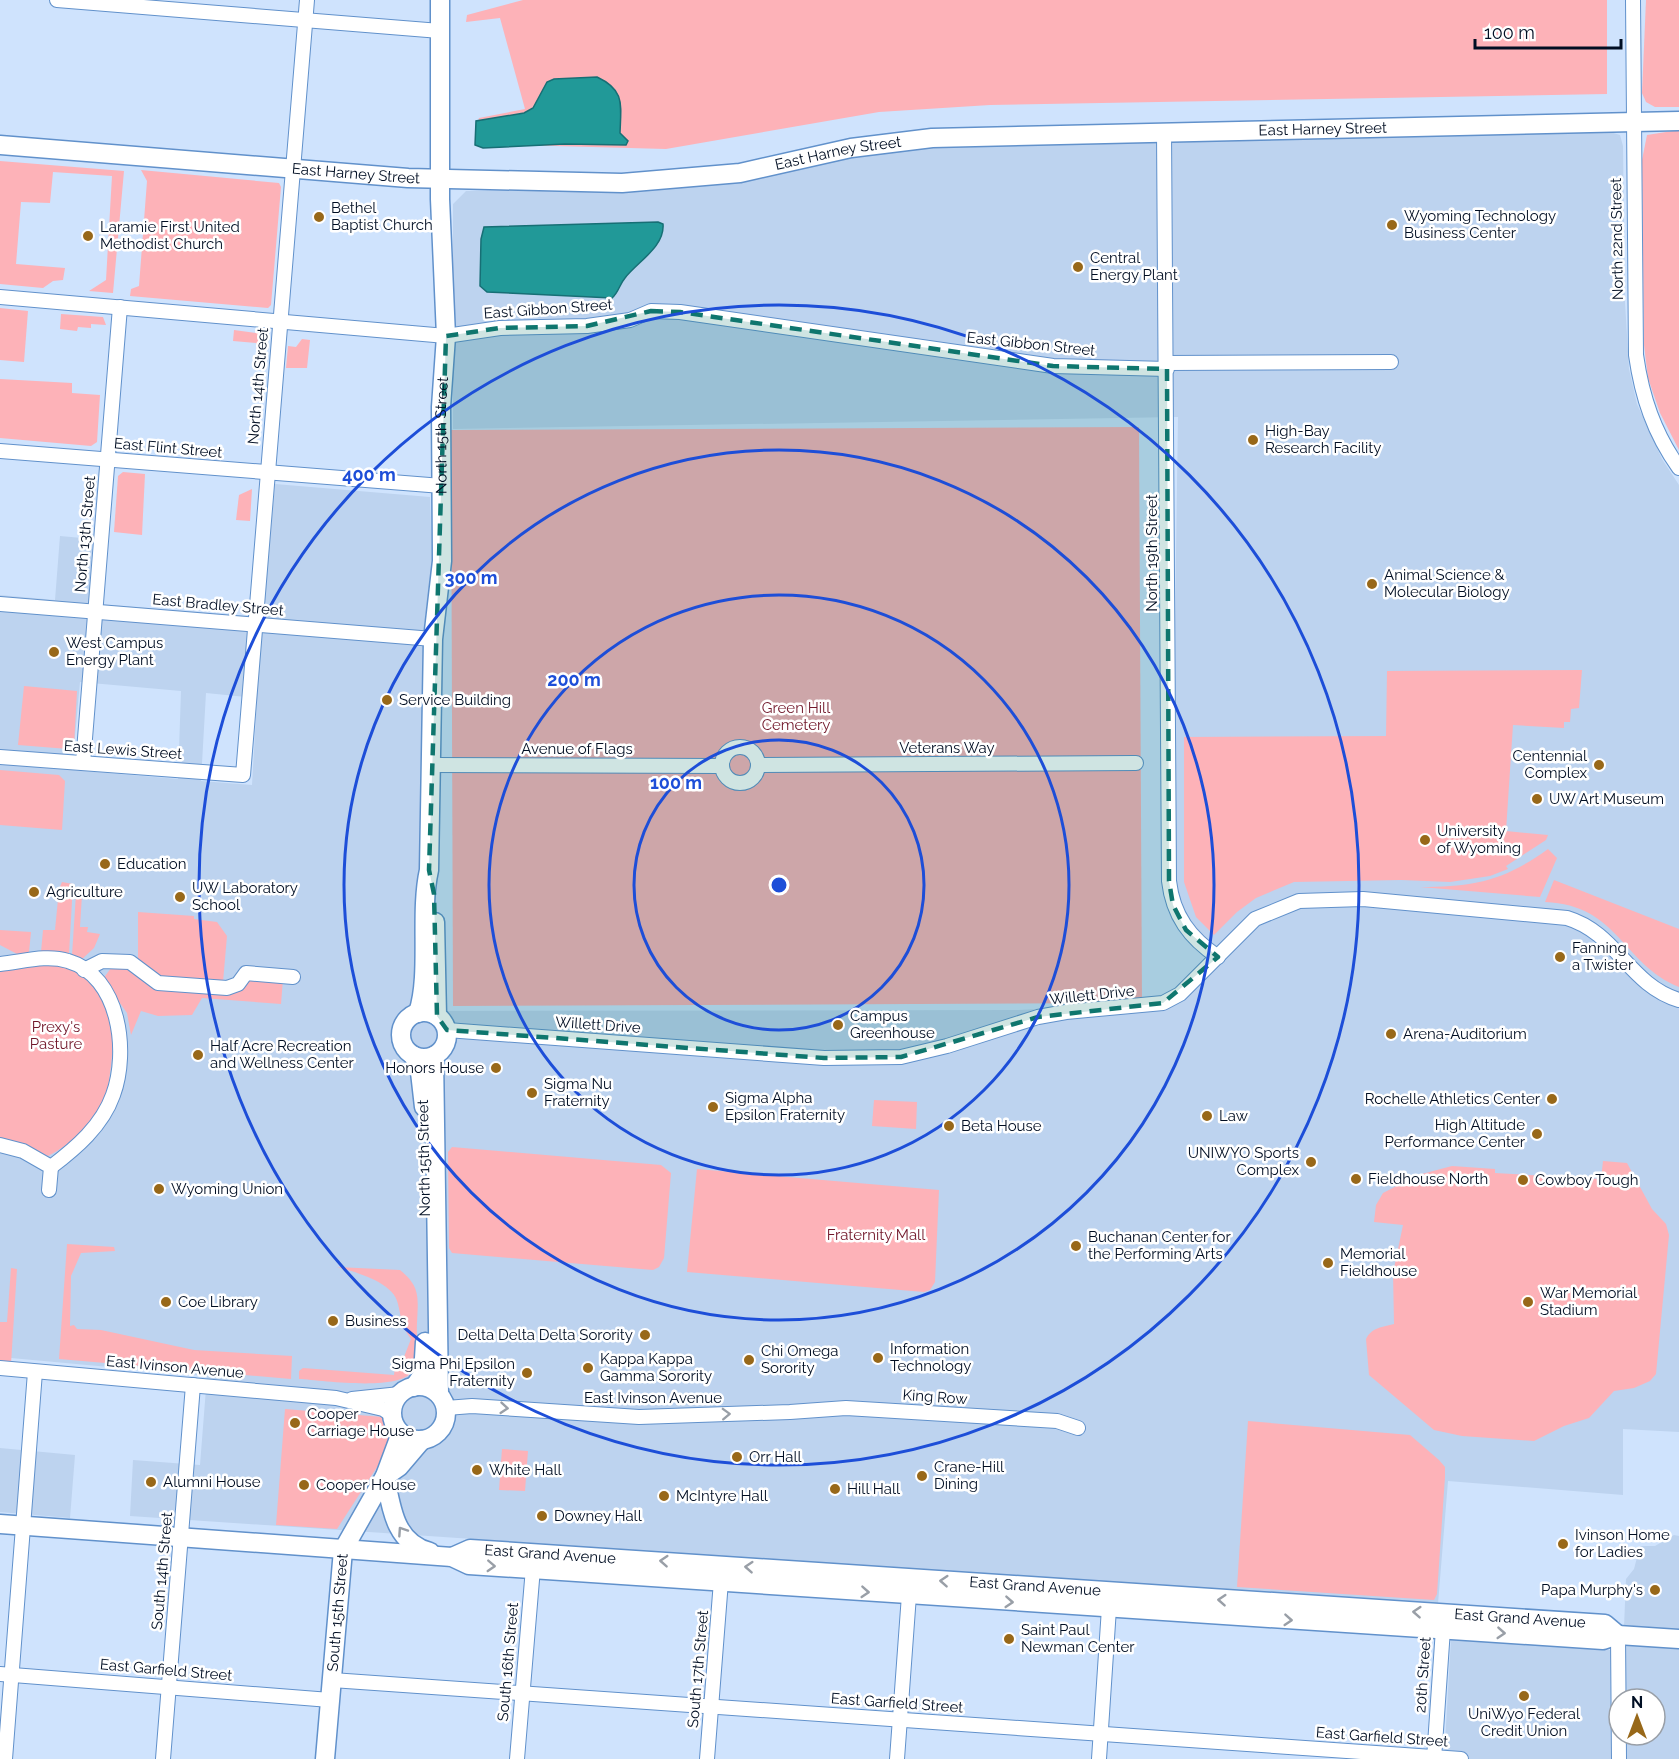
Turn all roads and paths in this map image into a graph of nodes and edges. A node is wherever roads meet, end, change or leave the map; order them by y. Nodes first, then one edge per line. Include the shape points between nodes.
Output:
1 (57, 0) edge
2 (307, 0) edge
3 (440, 0) edge
4 (1633, 0) edge
5 (146, 4) edge
6 (305, 20) junction
7 (440, 31) junction
8 (1679, 121) edge
9 (1633, 123) junction
10 (1164, 131) junction
11 (0, 145) edge
12 (292, 169) junction
13 (440, 179) junction
14 (0, 297) edge
15 (120, 307) junction
16 (280, 321) junction
17 (446, 336) junction
18 (1391, 362) dead end
19 (1167, 366) junction
20 (0, 451) edge
21 (108, 460) junction
22 (1679, 468) edge
23 (267, 472) junction
24 (442, 486) junction
25 (0, 604) edge
26 (96, 612) junction
27 (254, 624) junction
28 (434, 639) junction
29 (0, 757) edge
30 (83, 763) junction
31 (1136, 763) dead end
32 (432, 765) junction
33 (758, 765) junction
34 (722, 766) junction
35 (243, 775) joint
36 (429, 870) junction
37 (1218, 957) junction
38 (0, 964) edge
39 (84, 970) junction
40 (293, 977) dead end
41 (1679, 1000) edge
42 (418, 1013) junction
43 (442, 1023) junction
44 (414, 1056) junction
45 (434, 1056) junction
46 (0, 1145) edge
47 (51, 1167) junction
48 (49, 1190) dead end
49 (432, 1260) junction
50 (0, 1368) edge
51 (35, 1372) junction
52 (194, 1385) junction
53 (407, 1391) junction
54 (347, 1400) junction
55 (442, 1401) junction
56 (790, 1412) joint
57 (392, 1415) junction
58 (1078, 1428) dead end
59 (401, 1433) junction
60 (422, 1440) junction
61 (385, 1476) junction
62 (0, 1524) edge
63 (24, 1526) junction
64 (181, 1539) junction
65 (343, 1550) junction
66 (452, 1557) junction
67 (533, 1568) junction
68 (721, 1581) junction
69 (909, 1595) junction
70 (1109, 1608) junction
71 (1443, 1629) junction
72 (1618, 1635) junction
73 (1679, 1639) edge
74 (6, 1674) edge
75 (332, 1680) junction
76 (169, 1687) junction
77 (522, 1693) junction
78 (330, 1700) junction
79 (711, 1706) junction
80 (900, 1719) junction
81 (1101, 1733) junction
82 (1434, 1758) edge
83 (4, 1759) edge
84 (163, 1759) edge
85 (325, 1759) edge
86 (517, 1759) edge
87 (707, 1759) edge
88 (897, 1759) edge
89 (1099, 1759) edge
90 (1461, 1759) edge
91 (1619, 1759) edge

1 - 5 street
2 - 6 street, North 14th Street
3 - 7 main road, North 15th Street
4 - 9 street, North 22nd Street
5 - 6 street
6 - 7 street
6 - 12 street, North 14th Street
7 - 13 main road, North 15th Street
8 - 9 main road, East Harney Street
9 - 10 main road, East Harney Street
9 - 22 street, North 22nd Street via 1636,355 1656,433
10 - 13 main road, East Harney Street via 979,135 890,142 740,172 668,181
10 - 19 street, North 19th Street
11 - 12 main road, East Harney Street
12 - 13 main road, East Harney Street
12 - 16 street, North 14th Street
13 - 17 main road, North 15th Street
14 - 15 street, East Gibbon Street
15 - 16 street, East Gibbon Street
15 - 21 street, North 13th Street
16 - 17 street, East Gibbon Street
16 - 23 street, North 14th Street
17 - 19 street, East Gibbon Street via 492,328 587,326 630,320 651,311 680,312 1053,366
17 - 24 main road, North 15th Street via 441,407
18 - 19 street, East Gibbon Street
19 - 37 street, North 19th Street via 1169,881 1173,905 1186,930
20 - 21 street, East Flint Street
21 - 23 street, East Flint Street
21 - 26 street, North 13th Street
23 - 24 street, East Flint Street
23 - 27 street, North 14th Street
24 - 28 main road, North 15th Street via 442,561
25 - 26 street, East Bradley Street
26 - 27 street, East Bradley Street
26 - 30 street, North 13th Street
27 - 28 street, East Bradley Street
27 - 35 street, North 14th Street
28 - 32 main road, North 15th Street
29 - 30 street, East Lewis Street
30 - 35 street, East Lewis Street
31 - 33 street, Veterans Way
32 - 34 street, Avenue of Flags
32 - 36 main road, North 15th Street
33 - 34 street via 755,776 741,783 726,776
33 - 34 street via 752,752 737,747 724,756
36 - 42 main road, North 15th Street via 423,893 423,990
36 - 43 main road, North 15th Street
37 - 41 street, Willett Drive via 1255,919 1284,905 1309,899 1363,899 1517,912 1579,922 1605,940 1646,984
37 - 43 street, Willett Drive via 1180,994 1163,1003 1038,1017 947,1047 901,1057 824,1058
38 - 39 street via 56,958
39 - 40 street via 102,961 130,962 158,982 227,988 238,984 246,973
39 - 47 street via 111,997 119,1024 113,1095 82,1143
42 - 43 main road via 429,1013
42 - 44 main road, North 15th Street via 405,1022 401,1032 404,1048
43 - 45 main road, North 15th Street via 446,1044
44 - 45 main road
44 - 49 main road, North 15th Street via 420,1072 425,1121
45 - 49 main road, North 15th Street
46 - 47 street via 23,1151
47 - 48 street
49 - 53 main road via 423,1374
49 - 55 main road, South 15th Street
50 - 51 street, East Ivinson Avenue
51 - 52 street, East Ivinson Avenue
51 - 63 street
52 - 54 street, East Ivinson Avenue
52 - 64 street, South 14th Street
53 - 54 street, East Ivinson Avenue
53 - 55 main road via 424,1387
53 - 57 main road via 393,1406
54 - 57 street, East Ivinson Avenue
55 -> 56 street, East Ivinson Avenue via 639,1417
55 - 60 main road, South 15th Street via 445,1420 439,1431
56 - 58 street, King Row via 846,1408 1057,1421
57 - 59 main road
59 - 60 main road
59 - 61 main road, South 15th Street
60 - 61 main road, South 15th Street via 399,1467
61 - 65 main road, South 15th Street
66 -> 61 main road via 423,1550 405,1538 392,1514
62 - 63 main road, East Grand Avenue
63 - 64 main road, East Grand Avenue
63 - 74 street
64 - 65 main road, East Grand Avenue
64 - 76 street, South 14th Street
65 - 66 main road, East Grand Avenue
65 - 75 main road, South 15th Street
66 -> 67 main road, East Grand Avenue via 469,1565
72 -> 66 main road, East Grand Avenue via 1605,1624 470,1549
67 - 68 main road, East Grand Avenue
67 - 77 street, South 16th Street
68 -> 69 main road, East Grand Avenue
68 - 79 street, South 17th Street
69 -> 70 main road, East Grand Avenue
69 - 80 street
70 -> 71 main road, East Grand Avenue
70 - 81 street
71 -> 72 main road, East Grand Avenue via 1603,1640
71 - 82 street, 20th Street
72 - 73 main road, East Grand Avenue
72 - 91 street
74 - 76 street, East Garfield Street
74 - 83 street
75 - 77 street, East Garfield Street
75 - 78 main road, South 15th Street
76 - 78 street, East Garfield Street
76 - 84 street, South 14th Street
77 - 79 street, East Garfield Street
77 - 86 street, South 16th Street
78 - 85 main road, South 15th Street
79 - 80 street, East Garfield Street
79 - 87 street, South 17th Street
80 - 81 street, East Garfield Street
80 - 88 street
81 - 82 street, East Garfield Street
81 - 89 street
82 - 90 street, East Garfield Street

